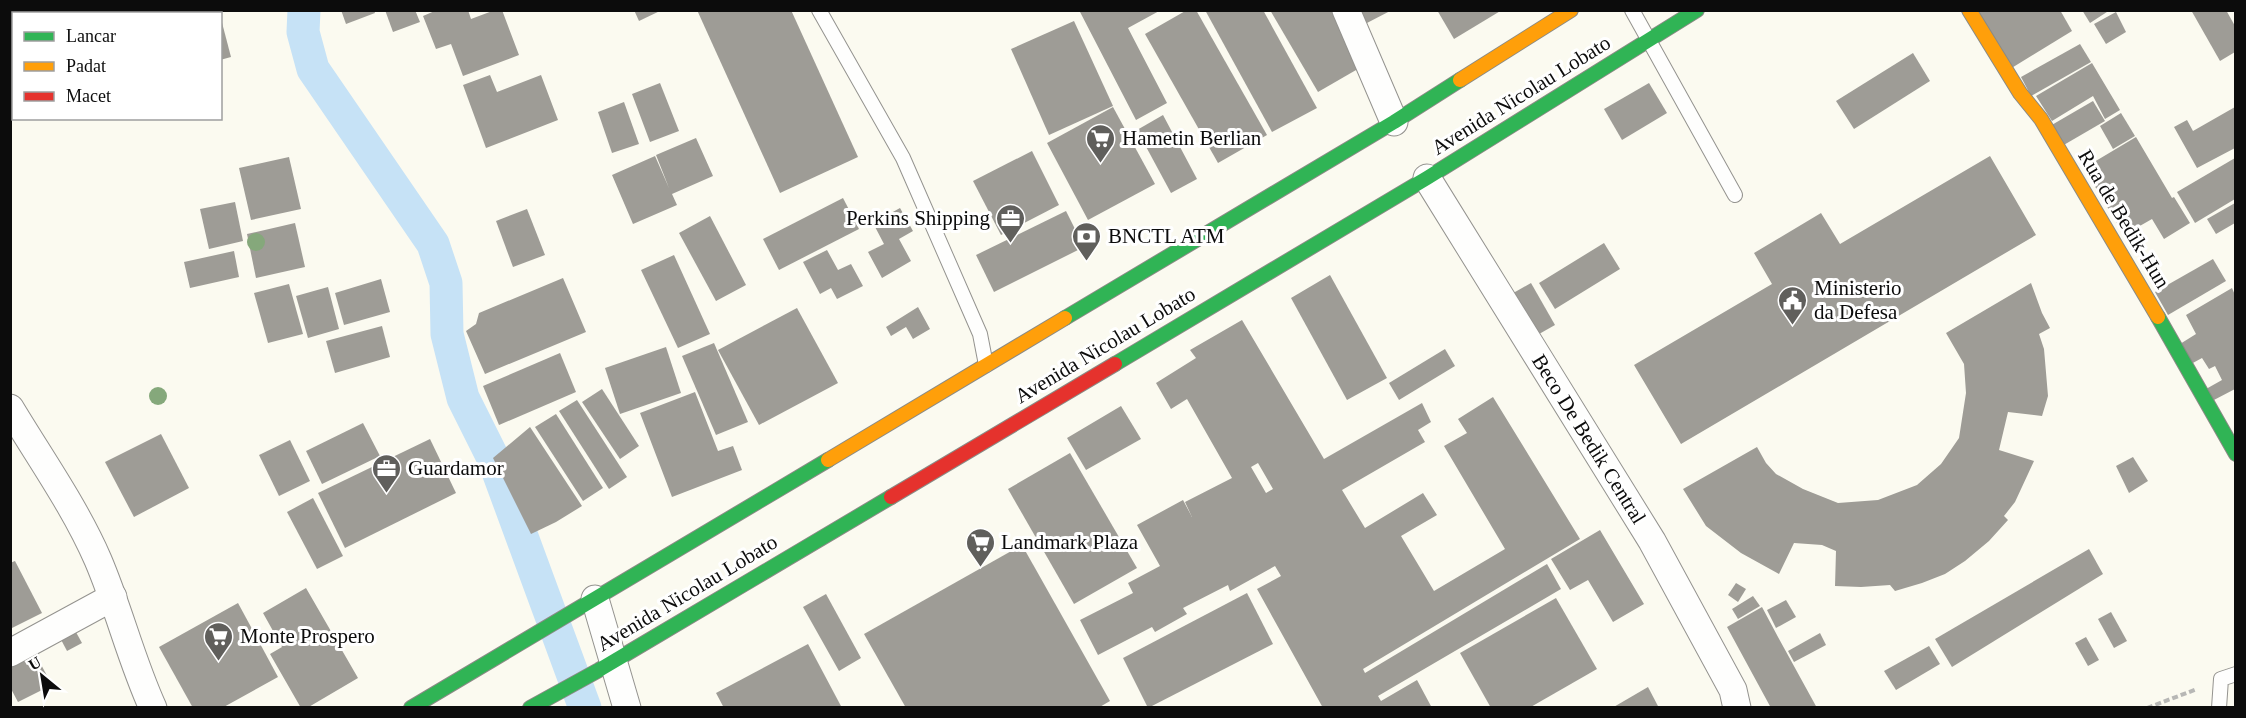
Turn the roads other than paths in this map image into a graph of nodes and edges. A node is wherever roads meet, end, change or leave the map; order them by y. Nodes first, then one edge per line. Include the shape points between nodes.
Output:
1 (819, 10) edge
2 (1346, 10) edge
3 (1571, 10) edge
4 (1632, 10) edge
5 (1697, 10) edge
6 (1969, 10) edge
7 (1648, 41) junction
8 (1394, 122) junction
9 (1428, 178) junction
10 (1735, 195) dead end
11 (986, 365) junction
12 (10, 408) edge
13 (2235, 454) edge
14 (113, 597) junction
15 (595, 599) junction
16 (10, 653) edge
17 (607, 665) junction
18 (2235, 674) edge
19 (153, 708) edge
20 (411, 708) edge
21 (530, 708) edge
22 (627, 708) edge
23 (1737, 708) edge
24 (2218, 708) edge

1 - 11 lane via 903,158 980,334
2 - 8 street
3 - 8 main road, Avenida Nicolau Lobato
4 - 7 lane
5 - 7 main road, Avenida Nicolau Lobato
6 - 13 main road, Rua de Bedik-Hun via 2041,120
7 - 9 main road, Avenida Nicolau Lobato
7 - 10 lane
8 - 11 main road, Avenida Nicolau Lobato
9 - 17 main road, Avenida Nicolau Lobato
9 - 23 street, Beco De Bedik Central via 1652,541 1733,690
11 - 15 main road, Avenida Nicolau Lobato
12 - 14 street via 84,530
14 - 16 street
14 - 19 street
15 - 17 street
15 - 20 main road, Avenida Nicolau Lobato
17 - 21 main road, Avenida Nicolau Lobato
17 - 22 street
18 - 24 lane via 2221,679

